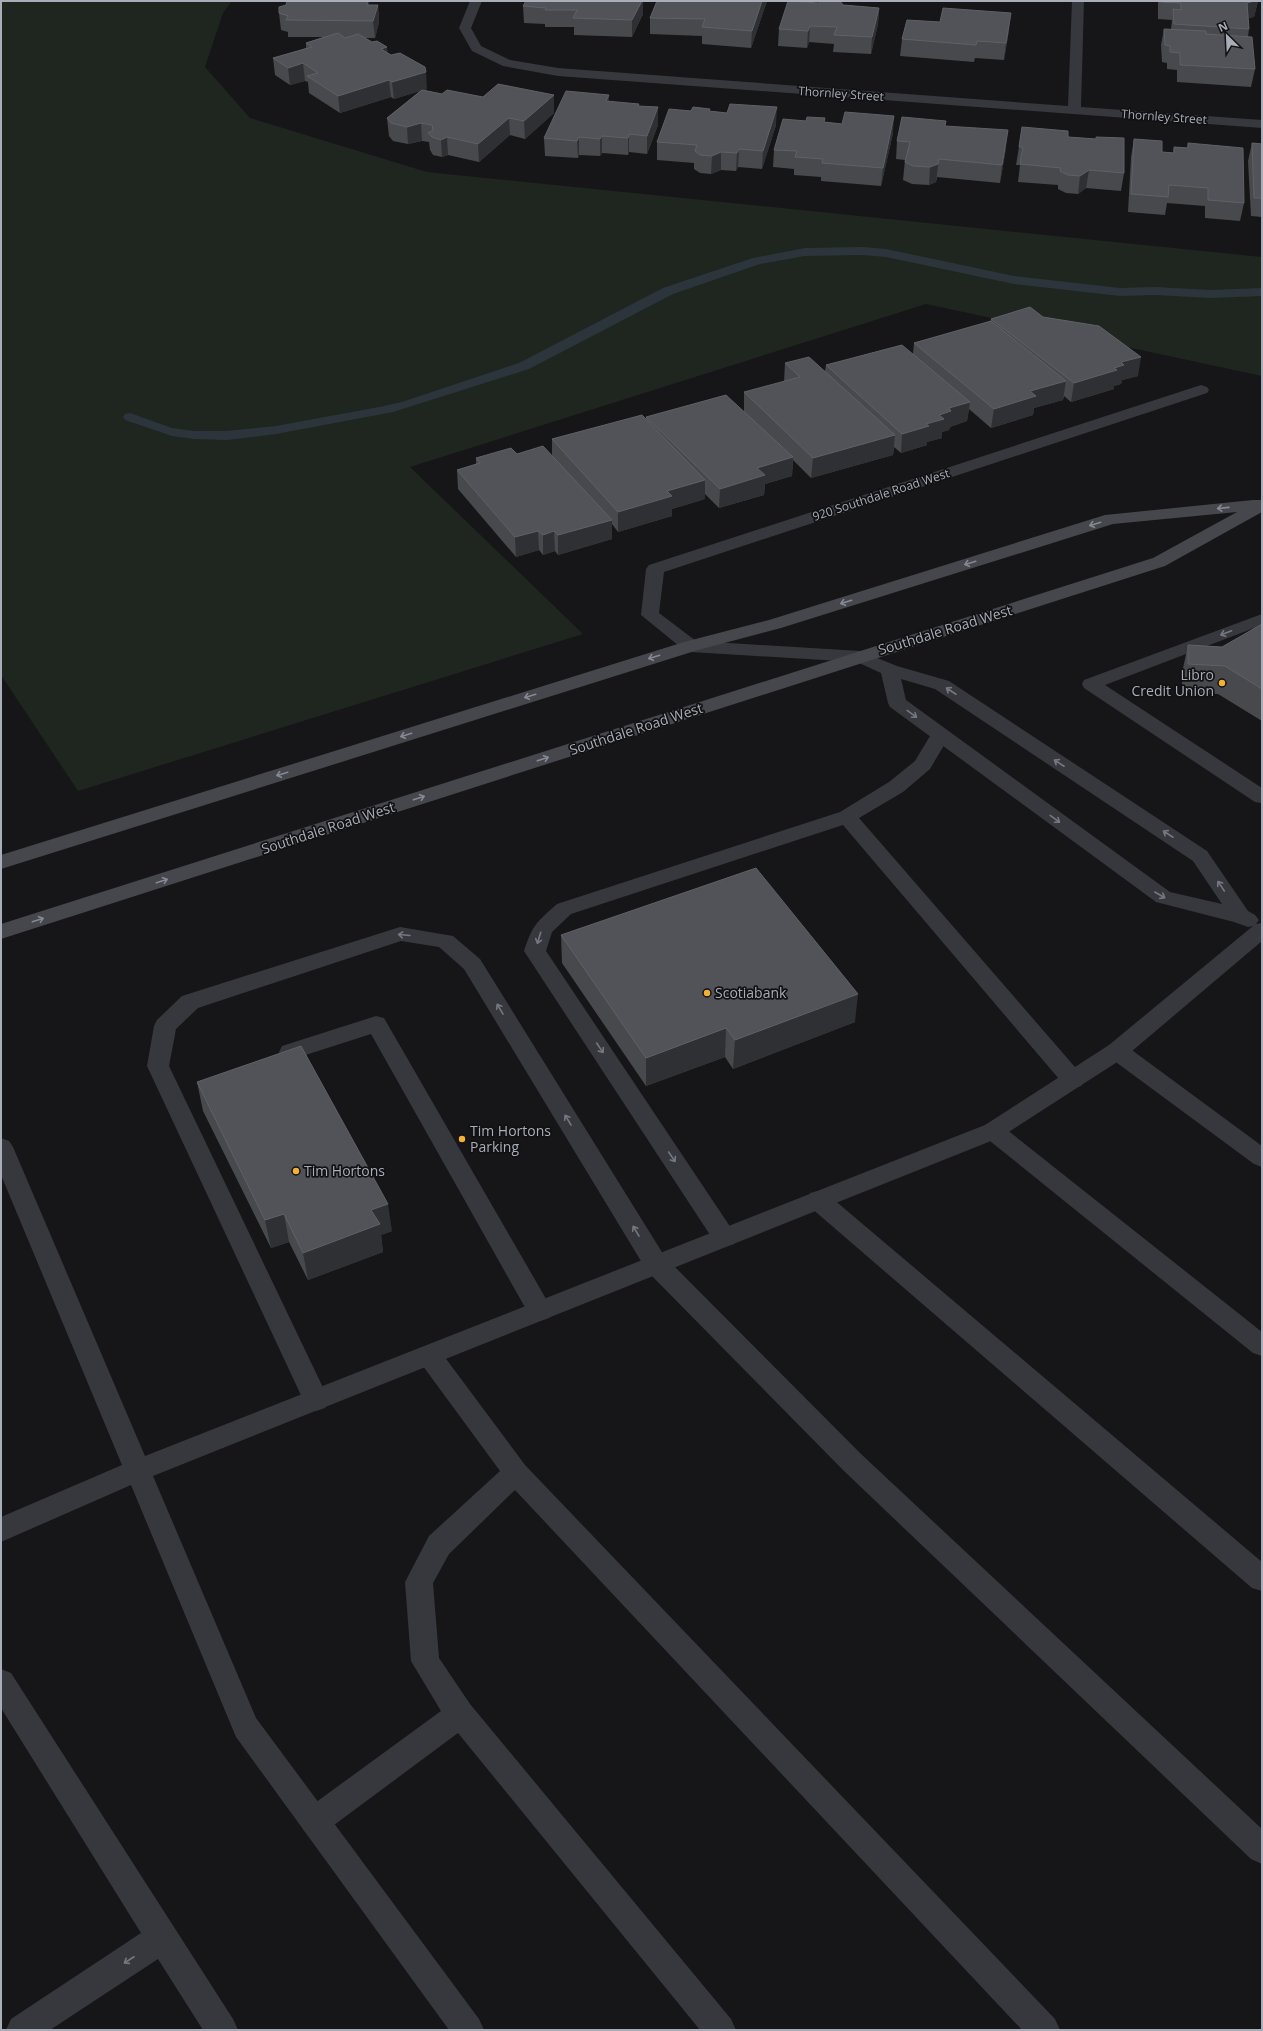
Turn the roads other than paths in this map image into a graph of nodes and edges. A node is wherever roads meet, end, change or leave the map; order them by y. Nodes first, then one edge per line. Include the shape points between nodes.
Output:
1 (476, 1) edge
2 (1078, 1) edge
3 (1074, 110) junction
4 (1262, 124) edge
5 (1201, 390) dead end
6 (1262, 505) edge
7 (1262, 619) edge
8 (691, 646) junction
9 (860, 657) junction
10 (890, 670) junction
11 (940, 735) junction
12 (1262, 797) edge
13 (847, 817) junction
14 (1, 862) edge
15 (1241, 916) junction
16 (1262, 930) edge
17 (1, 932) edge
18 (1118, 1051) junction
19 (290, 1052) edge
20 (1073, 1080) junction
21 (993, 1131) junction
22 (1, 1147) edge
23 (1262, 1158) edge
24 (818, 1200) junction
25 (725, 1237) junction
26 (656, 1264) junction
27 (540, 1311) junction
28 (1262, 1346) edge
29 (429, 1355) junction
30 (316, 1400) junction
31 (138, 1470) junction
32 (516, 1473) junction
33 (1, 1530) edge
34 (1262, 1579) edge
35 (1, 1682) edge
36 (460, 1714) junction
37 (315, 1821) junction
38 (1262, 1849) edge
39 (162, 1938) junction
40 (22, 2030) edge
41 (222, 2030) edge
42 (468, 2030) edge
43 (720, 2030) edge
44 (1044, 2030) edge

1 - 3 street, Thornley Street via 465,28 476,48 507,63 558,72
2 - 3 street
3 - 4 street, Thornley Street
5 - 8 street, 920 Southdale Road West via 655,569 650,614
6 -> 8 main road, Southdale Road West via 1111,519 783,621
6 - 9 main road, Southdale Road West via 1159,562
7 -> 12 street via 1092,684
8 - 9 street
8 -> 14 main road, Southdale Road West
9 - 10 street
17 -> 9 main road, Southdale Road West
10 -> 11 street via 897,704
15 -> 10 street via 1200,856 942,685
11 - 13 street via 923,765 896,787
11 -> 15 street via 1163,897
13 - 20 street
13 -> 25 street via 564,909 542,929 536,951
15 - 16 street
16 - 18 street
18 - 20 street
18 - 23 street
19 - 27 street via 376,1024
20 - 21 street
21 - 24 street
21 - 28 street
22 - 31 street
24 - 25 street
24 - 34 street
25 - 26 street
26 - 27 street
26 -> 30 street via 472,964 445,941 400,934 190,1002 165,1026 158,1066
26 - 38 street via 852,1462
27 - 29 street
29 - 30 street
29 - 32 street
30 - 31 street
31 - 33 street
31 - 37 street via 246,1727
32 - 36 street via 439,1545 419,1582 425,1661
32 - 44 street
35 - 39 street
36 - 37 street
36 - 43 street
37 - 42 street
39 -> 40 street
39 - 41 street

